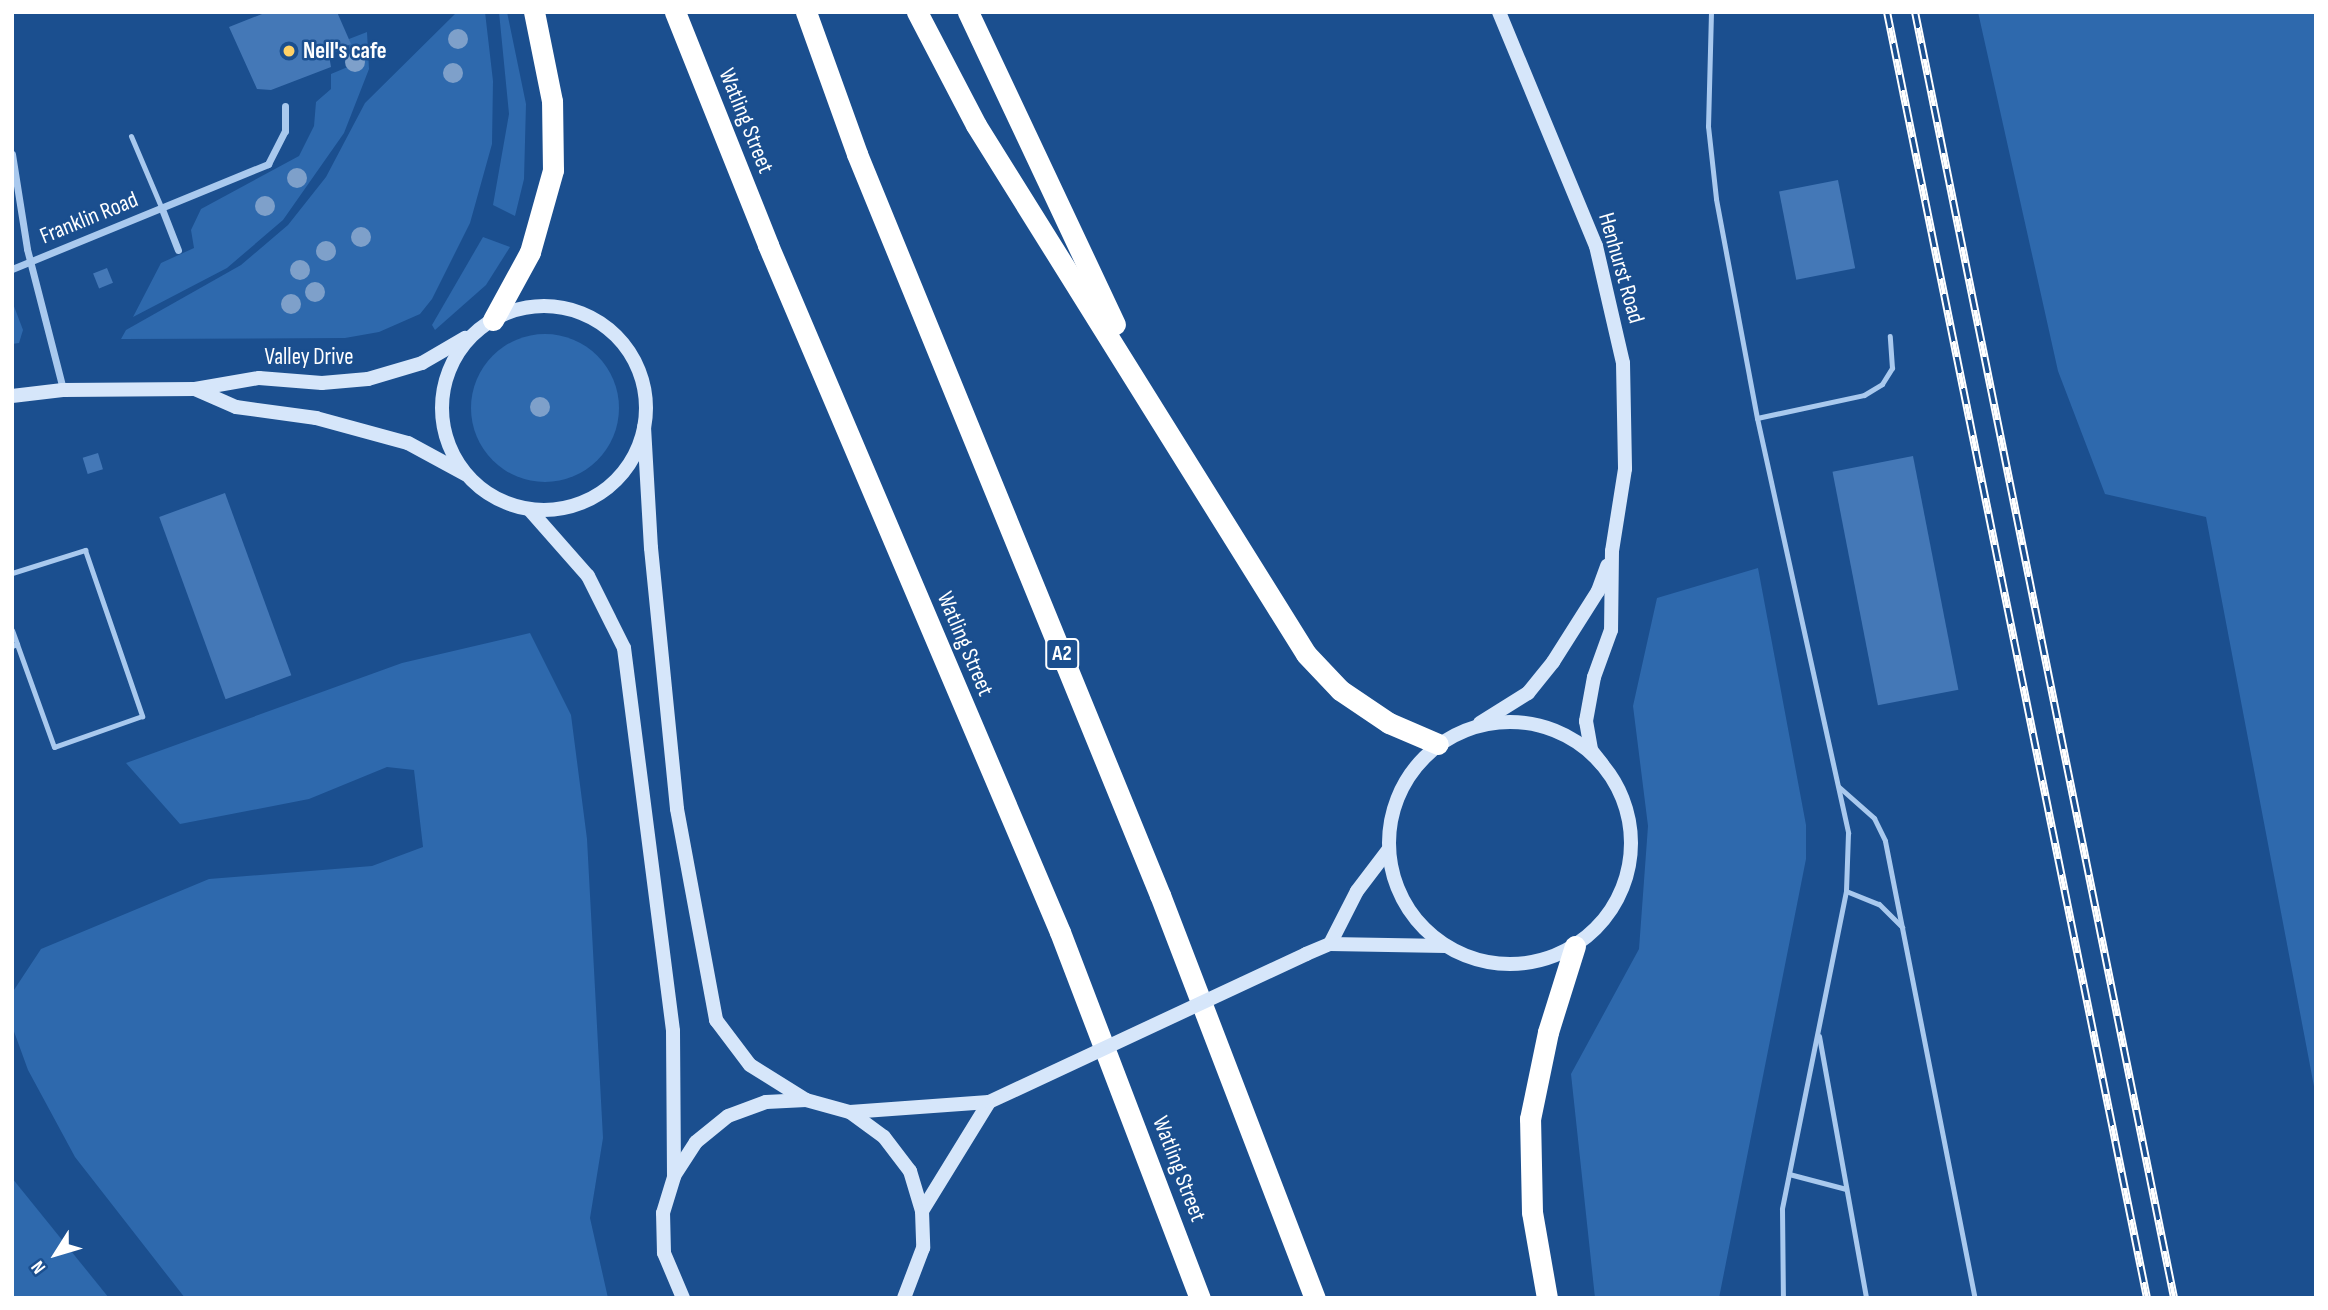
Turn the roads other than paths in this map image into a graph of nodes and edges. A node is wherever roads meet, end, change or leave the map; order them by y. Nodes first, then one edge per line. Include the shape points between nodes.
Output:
1 (534, 12) edge
2 (675, 12) edge
3 (806, 12) edge
4 (917, 12) edge
5 (968, 12) edge
6 (1499, 12) edge
7 (1711, 12) edge
8 (285, 106) dead end
9 (131, 136) dead end
10 (12, 154) edge
11 (162, 209) junction
12 (178, 250) dead end
13 (30, 262) junction
14 (12, 268) edge
15 (493, 320) junction
16 (1890, 336) dead end
17 (195, 389) junction
18 (63, 390) junction
19 (12, 396) edge
20 (1149, 397) junction
21 (1757, 418) junction
22 (644, 427) junction
23 (469, 476) junction
24 (529, 509) junction
25 (1612, 551) junction
26 (12, 573) edge
27 (12, 630) edge
28 (15, 645) edge
29 (1471, 728) junction
30 (1438, 744) junction
31 (1602, 764) junction
32 (1839, 787) junction
33 (1389, 849) junction
34 (1846, 891) junction
35 (1902, 927) junction
36 (1330, 944) junction
37 (1446, 946) junction
38 (1576, 946) junction
39 (1818, 1031) junction
40 (806, 1100) junction
41 (989, 1102) junction
42 (850, 1112) junction
43 (1789, 1174) junction
44 (674, 1176) junction
45 (1846, 1189) junction
46 (922, 1211) junction
47 (683, 1298) edge
48 (904, 1298) edge
49 (1200, 1298) edge
50 (1315, 1298) edge
51 (1547, 1298) edge
52 (1783, 1298) edge
53 (1866, 1298) edge
54 (1975, 1298) edge

1 - 15 highway via 553,108 553,170 530,252
2 - 49 highway, Watling Street via 768,245 1060,932
3 - 50 highway, A2 via 857,154 1160,895
4 - 20 highway via 976,125
5 - 20 highway
6 - 25 street, Henhurst Road via 1596,246 1614,309 1627,413 1625,469
7 - 21 lane via 1708,126 1716,199
8 - 11 street, Franklin Road via 285,131 268,164
9 - 11 lane
10 - 13 street
11 - 12 street, Franklin Road
11 - 13 street, Franklin Road
13 - 14 street, Franklin Road
13 - 18 street, Franklin Road
15 - 17 street, Valley Drive via 433,358 384,375 322,383 259,378
15 - 22 street via 519,309 546,306 599,323 620,341 636,364 644,390
15 - 23 street via 472,335 457,356 444,392 449,443
16 - 21 lane via 1892,368 1882,384 1864,395
17 - 18 street, Valley Drive
17 - 23 street, Valley Drive via 236,407 329,420 408,443
18 - 19 street, Valley Drive
20 - 30 highway via 1306,654 1340,690 1389,723
21 - 32 lane
22 - 24 street via 626,468 603,491 563,508
22 - 40 street via 677,809 716,1020 750,1065
23 - 24 street via 496,498
24 - 44 street via 588,576 624,648 673,1031
25 - 29 street, Henhurst Road via 1598,591 1553,662 1528,693
25 - 31 street, Henhurst Road via 1611,630 1594,677 1586,721 1591,750
26 - 28 lane via 85,550 141,718 54,747
27 - 28 lane
29 - 30 street, Henhurst Road
29 - 31 street, Henhurst Road via 1507,722 1542,726 1575,741
30 - 33 street, Henhurst Road via 1409,777 1393,811
31 - 38 street, Henhurst Road via 1623,799 1632,840 1619,894 1606,918
32 - 34 lane via 1848,833
32 - 35 lane via 1874,818 1885,841
33 - 36 street via 1357,891
33 - 37 street, Henhurst Road via 1397,887 1417,920
34 - 35 lane via 1879,904
34 - 39 lane
35 - 54 lane
36 - 37 street
36 - 41 street, bridge
37 - 38 street, Henhurst Road via 1477,960 1511,964 1544,960
38 - 51 highway via 1548,1032 1530,1119 1532,1212
39 - 43 lane
39 - 45 lane
40 - 42 street
40 - 44 street via 766,1102 728,1116 696,1142
41 - 42 street
41 - 46 street
42 - 46 street via 884,1137 903,1163
43 - 45 lane
43 - 52 lane via 1779,1241
44 - 47 street via 663,1213 664,1252
45 - 53 lane
46 - 48 street via 923,1248

